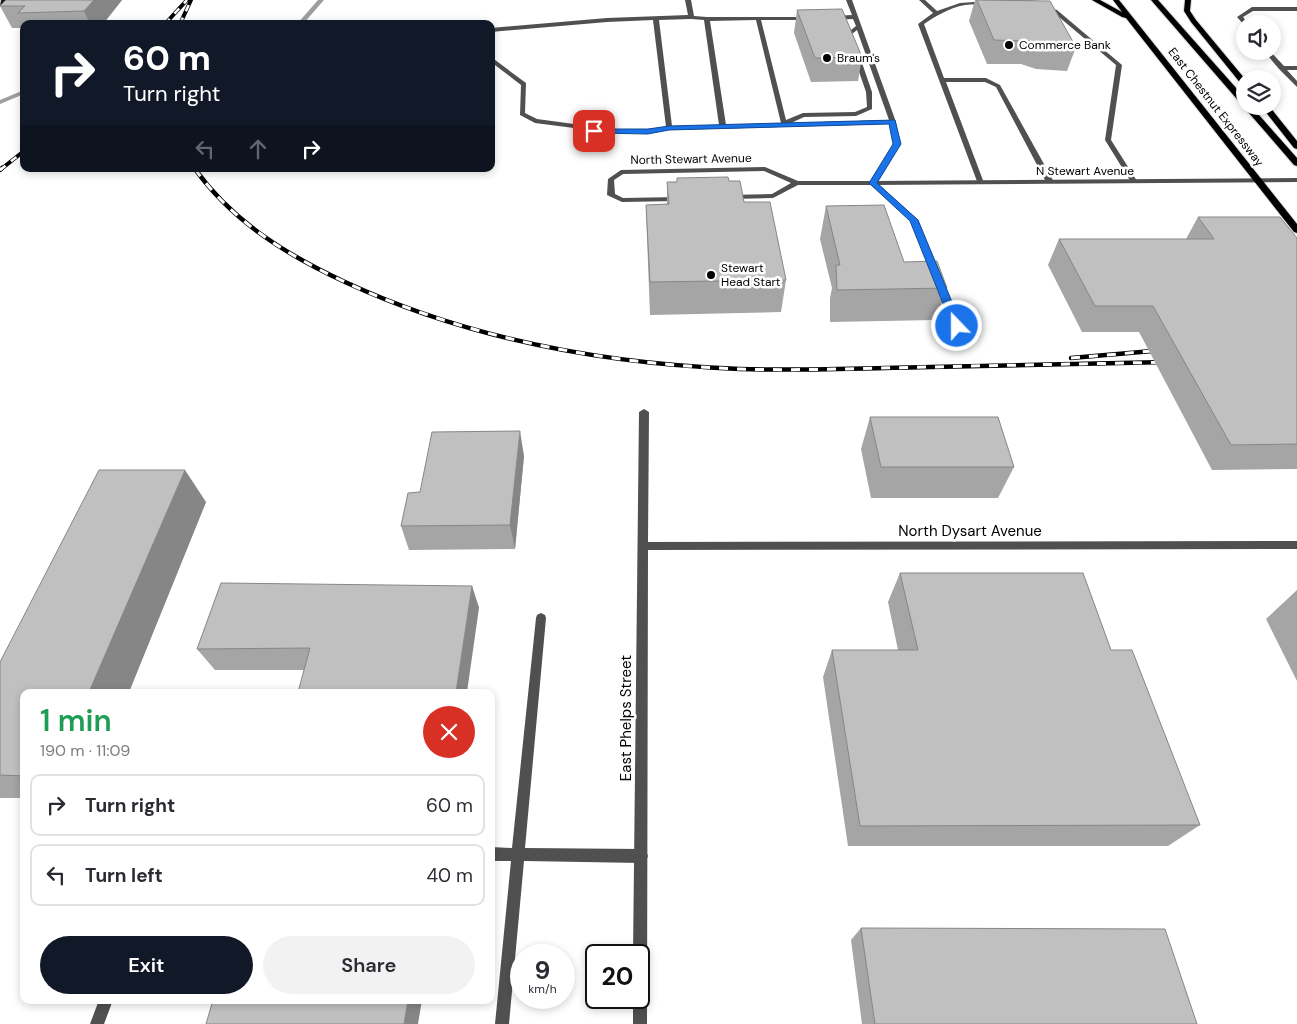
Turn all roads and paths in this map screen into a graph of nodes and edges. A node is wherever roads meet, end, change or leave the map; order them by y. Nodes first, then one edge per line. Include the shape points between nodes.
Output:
1 (4, 0) edge
2 (688, 0) edge
3 (849, 0) edge
4 (922, 0) edge
5 (1095, 0) edge
6 (1116, 0) edge
7 (1154, 0) edge
8 (1188, 0) edge
9 (992, 2) edge
10 (0, 4) edge
11 (1036, 4) edge
12 (1297, 9) edge
13 (936, 12) junction
14 (1243, 15) edge
15 (691, 17) junction
16 (854, 17) junction
17 (656, 18) junction
18 (816, 18) edge
19 (826, 18) edge
20 (707, 19) junction
21 (758, 19) junction
22 (1133, 22) junction
23 (858, 27) junction
24 (495, 30) edge
25 (1274, 60) edge
26 (495, 62) edge
27 (1280, 68) junction
28 (1297, 68) edge
29 (1236, 72) edge
30 (941, 80) junction
31 (1297, 85) edge
32 (1236, 94) edge
33 (1255, 115) edge
34 (1272, 115) edge
35 (893, 122) junction
36 (784, 124) junction
37 (724, 126) junction
38 (669, 128) junction
39 (1297, 146) edge
40 (1297, 163) edge
41 (1258, 180) junction
42 (1297, 180) edge
43 (1133, 181) junction
44 (1050, 182) junction
45 (797, 183) junction
46 (872, 183) junction
47 (980, 183) junction
48 (726, 197) edge
49 (688, 198) edge
50 (1297, 230) edge
51 (957, 326) dead end
52 (644, 412) dead end
53 (643, 546) junction
54 (1297, 546) edge
55 (541, 618) dead end
56 (495, 854) edge
57 (519, 854) junction
58 (641, 856) junction
59 (104, 1004) edge
60 (97, 1024) edge
61 (502, 1024) edge
62 (640, 1024) edge

1 - 10 main road
2 - 15 street
3 - 16 street
4 - 13 street
5 - 22 main road
6 - 22 main road, East Chestnut Expressway
7 - 32 main road, East Chestnut Expressway
8 - 29 main road via 1187,11
9 - 13 street via 967,2
11 - 43 street via 1055,12 1119,65 1108,140
12 - 14 street via 1252,9
13 - 30 street via 921,26
15 - 17 street
15 - 20 street
16 - 19 street
16 - 23 street
17 - 24 street
17 - 38 street
18 - 21 street
20 - 21 street
20 - 37 street
21 - 36 street
22 - 41 main road, East Chestnut Expressway
23 - 35 street
23 - 36 street via 849,34 869,92 870,108 856,114 803,115
25 - 27 street
26 - 38 street via 524,84 522,114 535,121 594,131
27 - 28 street
27 - 31 street
30 - 44 street via 986,80 998,86
30 - 47 street
33 - 40 main road, East Chestnut Expressway
34 - 39 main road
35 - 36 street
35 - 46 street via 897,144
36 - 37 street
37 - 38 street
41 - 42 street, N Stewart Avenue
41 - 43 street, N Stewart Avenue
41 - 50 main road, East Chestnut Expressway
43 - 44 street, N Stewart Avenue
44 - 47 street, N Stewart Avenue
45 - 46 street, North Stewart Avenue
45 - 48 street, North Stewart Avenue via 773,196
45 - 49 street, North Stewart Avenue via 765,169 621,172 611,179 611,195 622,200
46 - 47 street, N Stewart Avenue
46 - 51 street via 914,220
52 - 53 street, East Phelps Street
53 - 54 street, North Dysart Avenue
53 - 58 street, East Phelps Street
55 - 57 street
56 - 57 street
57 - 58 street
57 - 61 street
58 - 62 street, East Phelps Street
59 - 60 street

